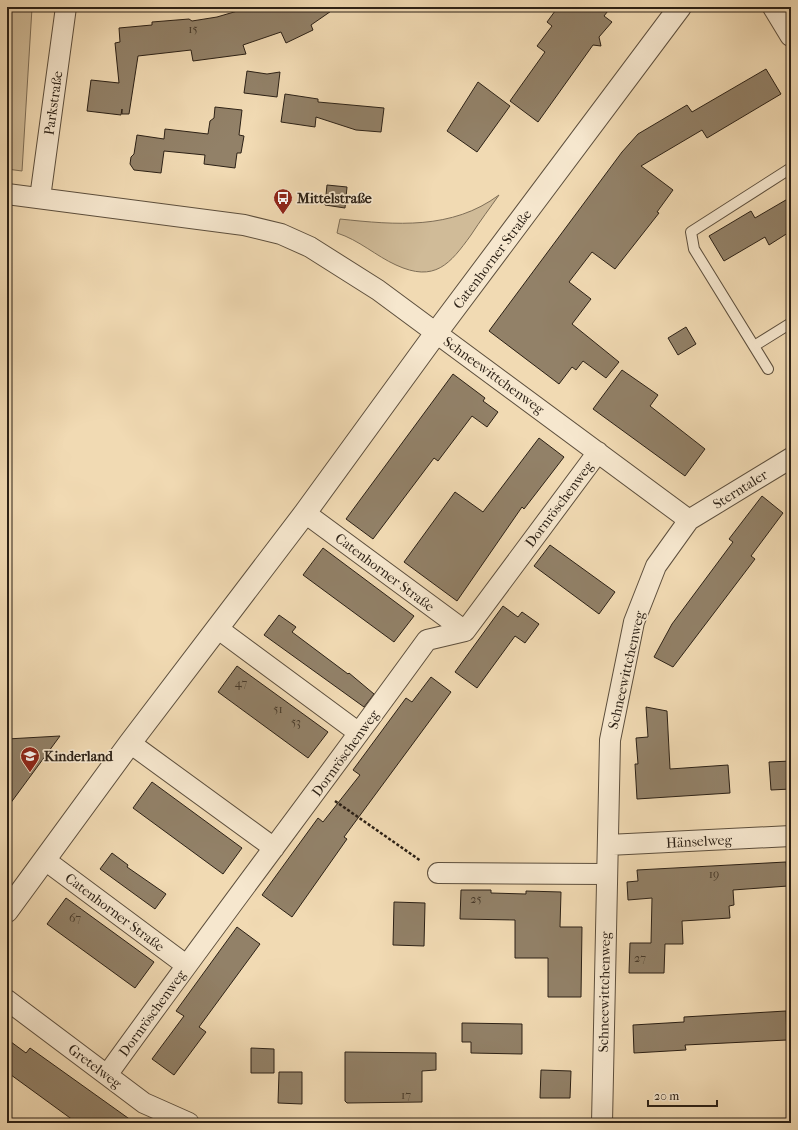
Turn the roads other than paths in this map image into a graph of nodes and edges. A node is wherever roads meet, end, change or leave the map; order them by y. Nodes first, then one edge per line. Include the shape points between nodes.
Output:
1 (66, 7) edge
2 (680, 7) edge
3 (774, 7) edge
4 (791, 35) edge
5 (791, 168) edge
6 (7, 194) edge
7 (40, 198) junction
8 (791, 323) edge
9 (436, 333) junction
10 (754, 346) junction
11 (768, 369) dead end
12 (598, 452) junction
13 (791, 458) edge
14 (305, 513) junction
15 (689, 520) junction
16 (217, 628) junction
17 (465, 631) junction
18 (359, 734) junction
19 (130, 743) junction
20 (791, 836) edge
21 (608, 845) junction
22 (274, 848) junction
23 (45, 860) junction
24 (438, 873) road end
25 (606, 874) junction
26 (7, 911) edge
27 (186, 965) junction
28 (7, 1000) edge
29 (107, 1076) junction
30 (189, 1123) edge
31 (602, 1123) edge

1 - 7 street, Parkstraße
2 - 9 street, Catenhorner Straße
3 - 4 street
5 - 10 lane via 692,232 694,249
6 - 7 street
7 - 9 street via 208,220 280,234 310,247 378,290
8 - 10 lane
9 - 12 street, Schneewittchenweg
9 - 14 street, Catenhorner Straße
10 - 11 lane
12 - 15 street, Schneewittchenweg
12 - 17 street, Dornröschenweg
13 - 15 street, Sterntaler
14 - 16 street, Catenhorner Straße
14 - 17 street, Catenhorner Straße
15 - 21 street, Schneewittchenweg via 656,566 634,622 610,740
16 - 18 street
16 - 19 street, Catenhorner Straße
17 - 18 street, Dornröschenweg via 427,640
18 - 22 street, Dornröschenweg
19 - 22 street
19 - 23 street, Catenhorner Straße
20 - 21 street, Hänselweg
21 - 25 street, Schneewittchenweg
22 - 27 street, Dornröschenweg
23 - 26 street, Catenhorner Straße
23 - 27 street, Catenhorner Straße
24 - 25 street
25 - 31 street, Schneewittchenweg
27 - 29 street, Dornröschenweg
28 - 29 street, Gretelweg
29 - 30 street, Gretelweg via 144,1103

